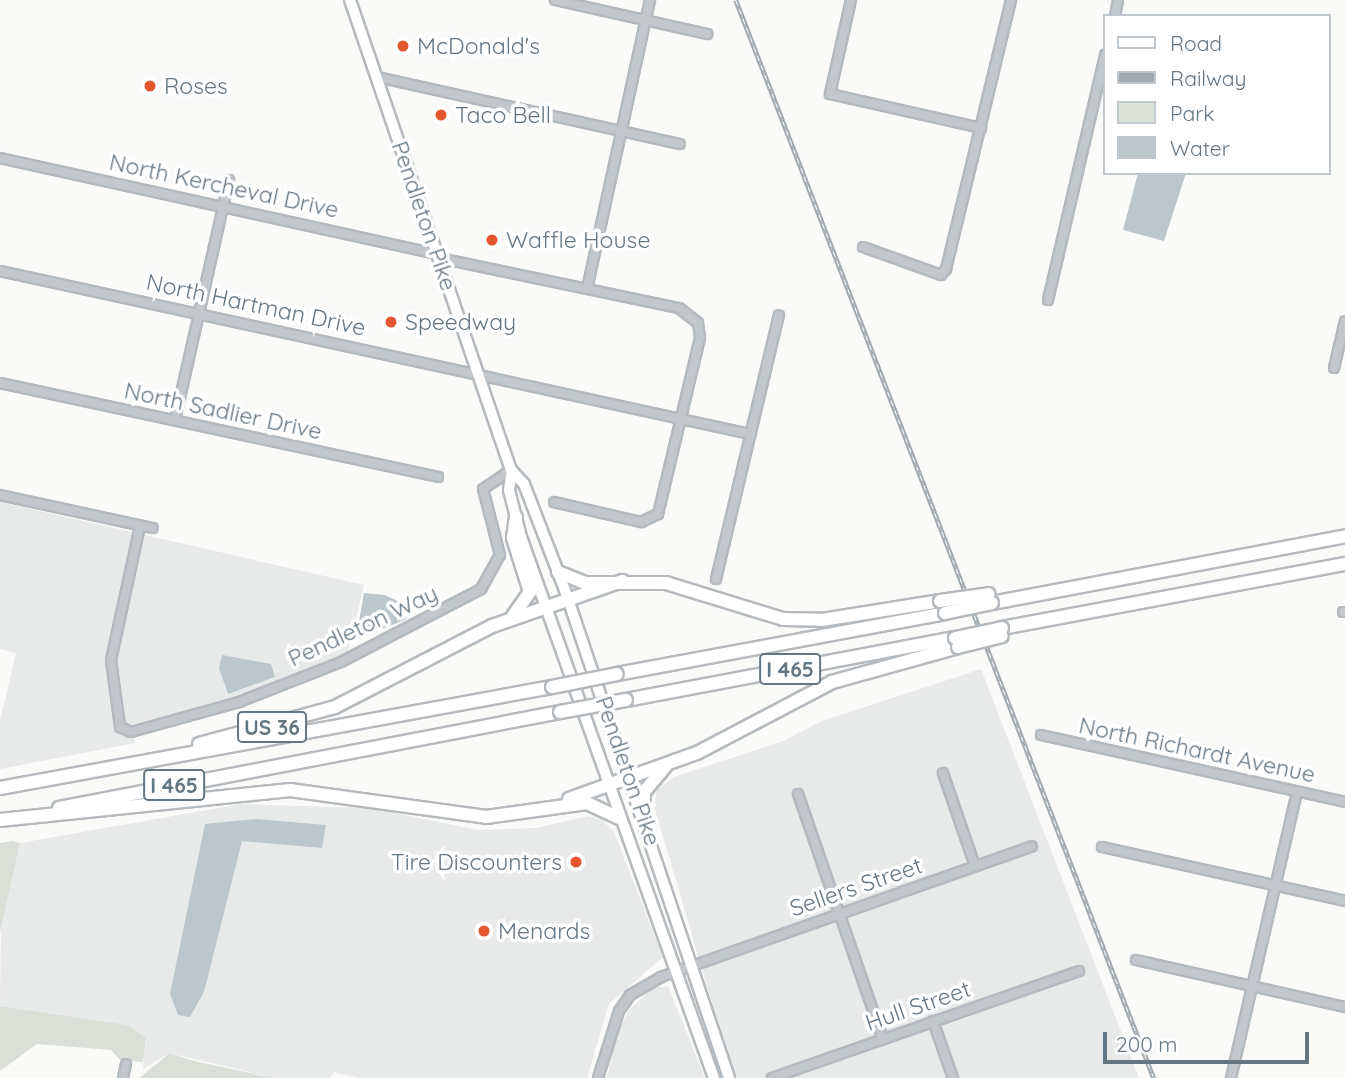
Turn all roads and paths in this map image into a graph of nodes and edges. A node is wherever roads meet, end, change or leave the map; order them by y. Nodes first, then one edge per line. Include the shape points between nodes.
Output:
1 (350, 0) edge
2 (555, 0) edge
3 (650, 0) edge
4 (851, 0) edge
5 (1008, 1) edge
6 (647, 20) junction
7 (707, 34) dead end
8 (1104, 59) edge
9 (377, 77) junction
10 (981, 128) junction
11 (622, 133) junction
12 (680, 144) dead end
13 (0, 158) edge
14 (229, 180) dead end
15 (223, 205) junction
16 (863, 247) dead end
17 (439, 256) junction
18 (0, 271) edge
19 (587, 289) junction
20 (1048, 300) dead end
21 (200, 312) junction
22 (779, 315) dead end
23 (1345, 321) edge
24 (1334, 368) dead end
25 (479, 375) junction
26 (0, 383) edge
27 (175, 420) junction
28 (681, 420) junction
29 (750, 434) junction
30 (511, 471) junction
31 (438, 477) dead end
32 (0, 495) edge
33 (554, 502) dead end
34 (516, 517) junction
35 (140, 526) junction
36 (152, 528) dead end
37 (1345, 536) edge
38 (1345, 564) edge
39 (558, 572) junction
40 (716, 579) dead end
41 (622, 581) junction
42 (569, 601) junction
43 (547, 607) junction
44 (942, 607) junction
45 (503, 623) junction
46 (956, 642) junction
47 (1041, 735) dead end
48 (125, 764) junction
49 (667, 765) junction
50 (943, 773) dead end
51 (630, 778) junction
52 (607, 785) junction
53 (0, 788) edge
54 (1297, 791) junction
55 (798, 794) dead end
56 (1345, 802) edge
57 (549, 808) junction
58 (643, 814) junction
59 (619, 818) junction
60 (0, 820) edge
61 (1032, 846) dead end
62 (1102, 847) dead end
63 (975, 866) junction
64 (1276, 886) junction
65 (1345, 901) edge
66 (840, 912) junction
67 (1136, 960) dead end
68 (692, 964) junction
69 (676, 969) junction
70 (1079, 971) dead end
71 (1252, 986) junction
72 (1345, 1007) edge
73 (933, 1021) junction
74 (883, 1039) junction
75 (126, 1064) dead end
76 (123, 1078) edge
77 (598, 1078) edge
78 (714, 1078) edge
79 (729, 1078) edge
80 (772, 1078) edge
81 (953, 1078) edge
82 (1231, 1078) edge

1 - 9 main road, Pendleton Pike
2 - 6 street
3 - 6 street
4 - 10 street via 830,94
5 - 10 street
6 - 7 street
6 - 11 street
8 - 20 street
9 - 11 street
9 - 17 main road, Pendleton Pike
10 - 16 street via 941,275
11 - 12 street
11 - 19 street
13 - 15 street, North Kercheval Drive
14 - 15 street
15 - 17 street, North Kercheval Drive
15 - 21 street
17 - 19 street, North Kercheval Drive
17 - 25 main road, Pendleton Pike
18 - 21 street, North Hartman Drive
19 - 28 street via 682,309 700,329
21 - 25 street, North Hartman Drive
21 - 27 street
22 - 29 street
23 - 24 street
25 - 28 street, North Hartman Drive
25 - 30 main road, Pendleton Pike
26 - 27 street, North Sadlier Drive
27 - 31 street, North Sadlier Drive
28 - 29 street, North Hartman Drive
28 - 33 street via 661,511 653,519 639,522
29 - 40 street
30 - 34 main road, Pendleton Pike
30 - 35 street, Pendleton Way via 483,489 500,555 493,578 475,593 341,663 242,701 135,732 122,729 111,660
30 - 39 main road, Pendleton Pike via 524,484
32 - 35 street
34 - 43 main road, Pendleton Pike
34 - 45 highway via 513,538 530,595
35 - 36 street
37 - 44 highway, I 465, bridge
38 - 46 highway, I 465, bridge
39 - 41 highway via 584,583
39 - 42 main road, Pendleton Pike
41 - 42 highway
41 - 44 highway via 666,583 731,608 783,619 822,620
42 - 43 highway, US 36
42 - 51 main road, Pendleton Pike
43 - 45 highway, US 36
43 - 52 main road, Pendleton Pike
44 - 48 highway, I 465, bridge via 552,687
45 - 48 highway, US 36 via 335,707
46 - 49 highway via 832,682
46 - 60 highway, I 465, bridge via 626,699
47 - 54 street, North Richardt Avenue
48 - 53 highway, I 465
49 - 51 highway
49 - 58 highway via 644,792
50 - 63 street
51 - 52 highway
51 - 58 main road, Pendleton Pike
52 - 57 highway
52 - 59 main road, Pendleton Pike
54 - 56 street, North Richardt Avenue
54 - 64 street
55 - 66 street
57 - 59 highway via 587,803
57 - 60 highway via 475,817 340,793 277,790
58 - 68 main road, Pendleton Pike
59 - 69 main road, Pendleton Pike
61 - 63 street, Sellers Street
62 - 64 street
63 - 66 street, Sellers Street
64 - 65 street
64 - 71 street
66 - 68 street, Sellers Street
66 - 74 street
67 - 71 street
68 - 69 street, Sellers Street
68 - 79 main road, Pendleton Pike
69 - 77 street, Sellers Street via 625,1003 609,1033
69 - 78 main road, Pendleton Pike
70 - 73 street, Hull Street
71 - 72 street
71 - 82 street
73 - 74 street, Hull Street
73 - 81 street
74 - 80 street, Hull Street
75 - 76 street

